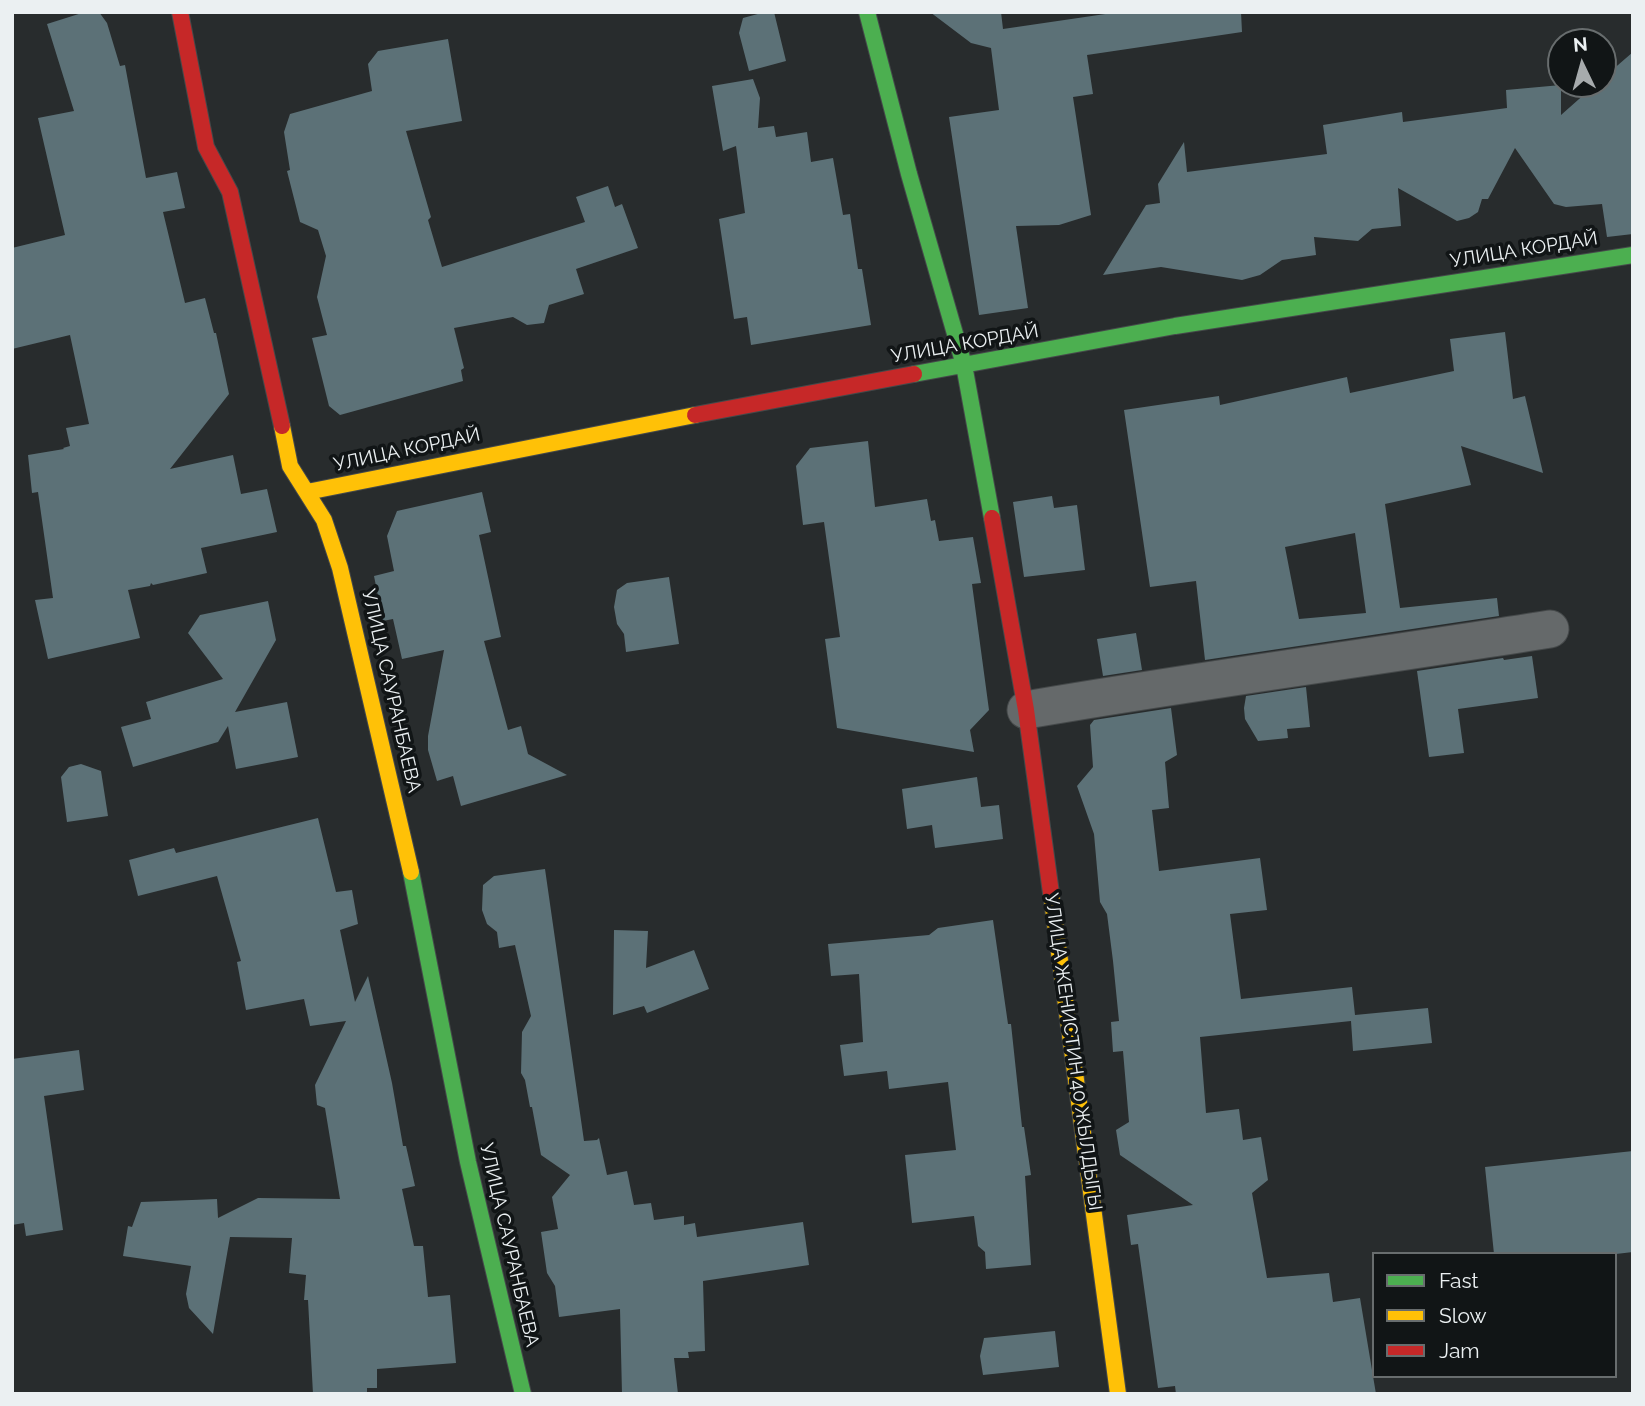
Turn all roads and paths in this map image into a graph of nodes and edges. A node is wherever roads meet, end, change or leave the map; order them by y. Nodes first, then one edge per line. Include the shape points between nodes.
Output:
1 (180, 12) edge
2 (867, 12) edge
3 (1633, 255) edge
4 (964, 365) junction
5 (307, 492) junction
6 (1550, 629) dead end
7 (1026, 710) junction
8 (523, 1394) edge
9 (1118, 1394) edge

1 - 5 street, УЛИЦА САУРАНБАЕВА via 206,147 230,192 290,466
2 - 4 street, УЛИЦА ЖЕНИСТИН 40 ЖЫЛДЫГЫ
3 - 4 street, УЛИЦА КОРДАЙ via 1301,305
4 - 5 street, УЛИЦА КОРДАЙ
4 - 7 street, УЛИЦА ЖЕНИСТИН 40 ЖЫЛДЫГЫ
5 - 8 street, УЛИЦА САУРАНБАЕВА via 324,520 340,568 402,826 468,1162
6 - 7 street
7 - 9 street, УЛИЦА ЖЕНИСТИН 40 ЖЫЛДЫГЫ

